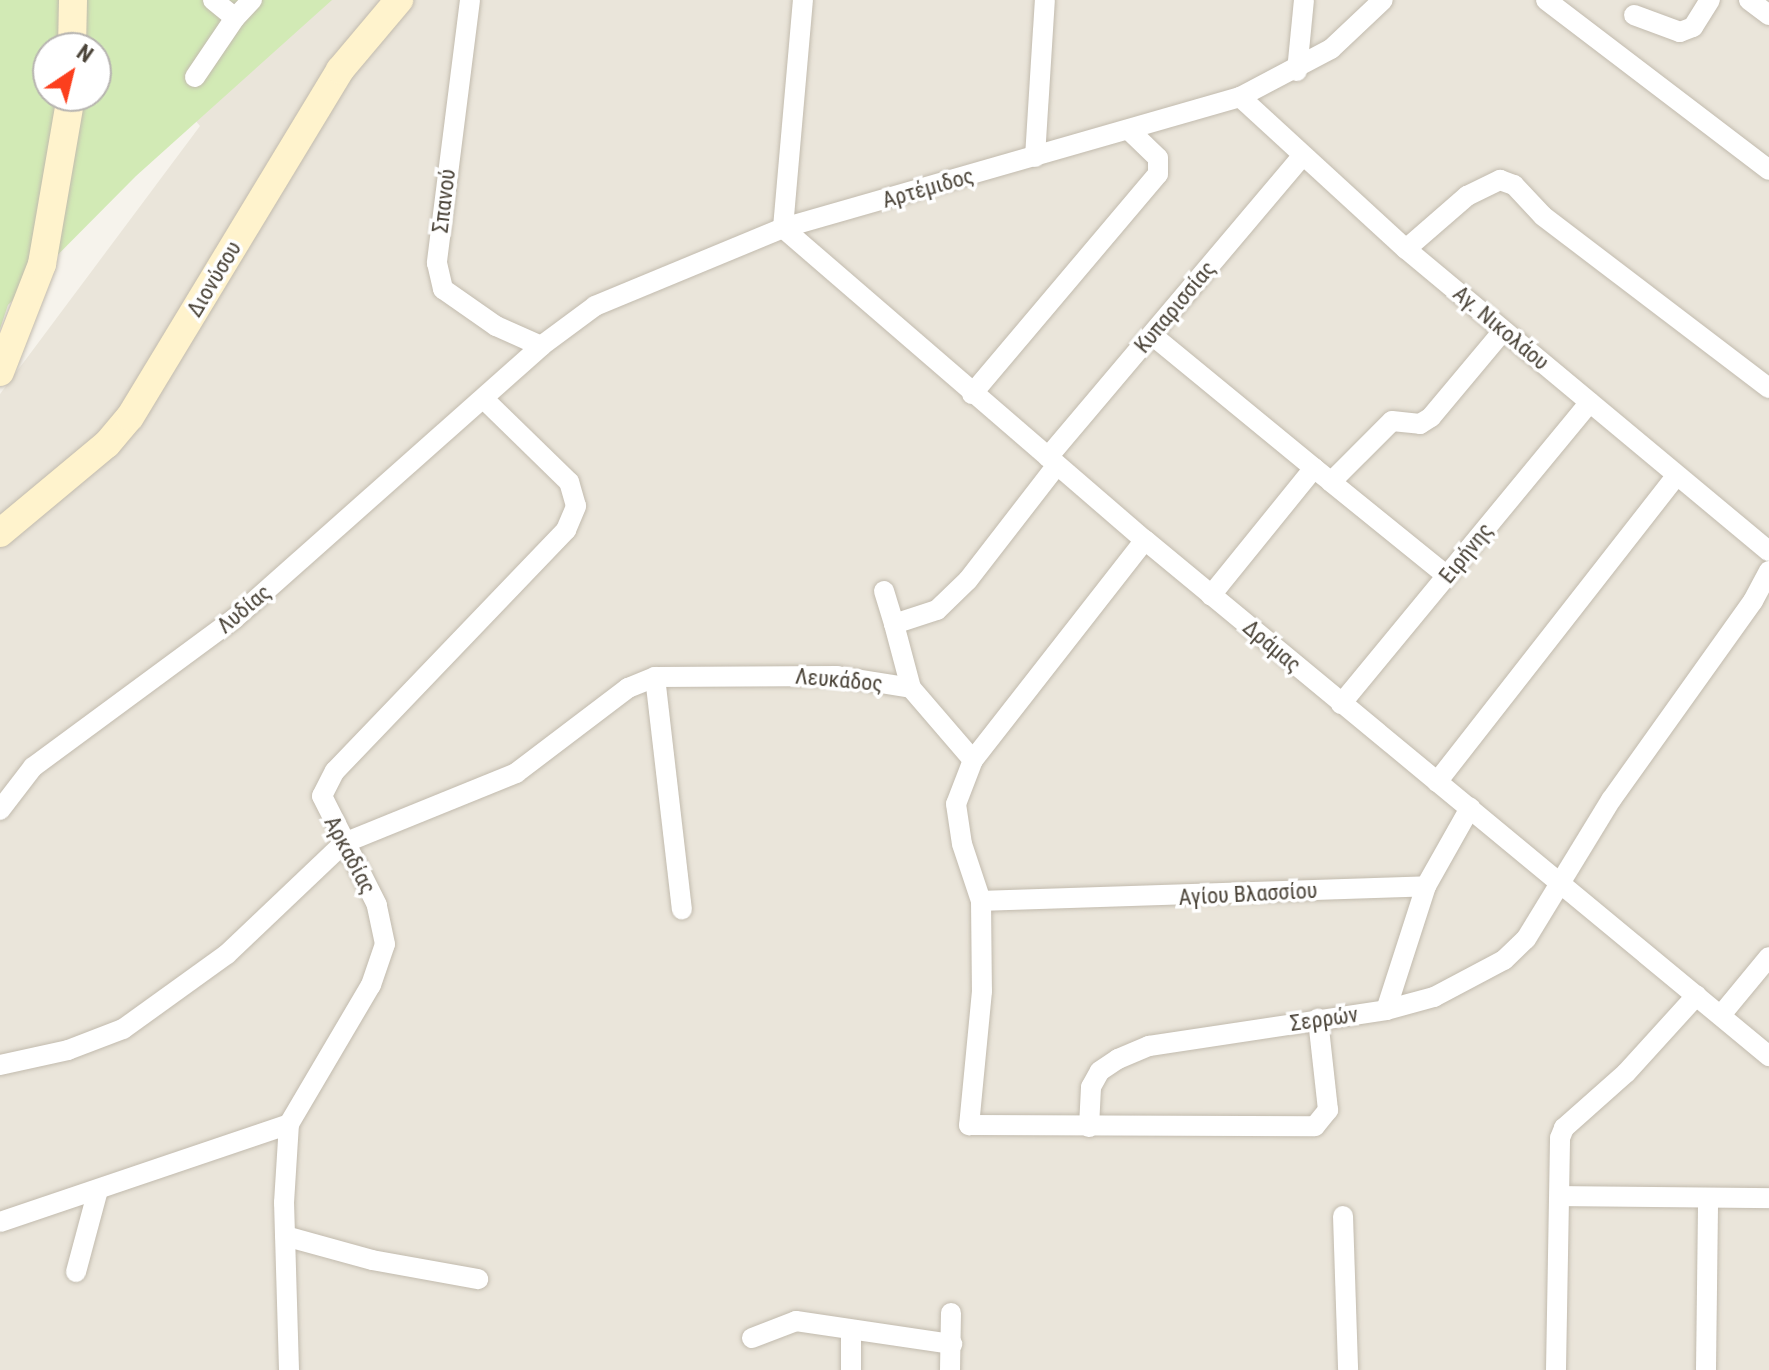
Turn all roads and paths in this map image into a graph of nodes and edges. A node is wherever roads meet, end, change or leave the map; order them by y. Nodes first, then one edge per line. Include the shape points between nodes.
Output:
1 (73, 0) edge
2 (213, 0) edge
3 (252, 0) edge
4 (399, 0) edge
5 (470, 0) edge
6 (803, 0) edge
7 (1045, 0) edge
8 (1304, 0) edge
9 (1383, 0) edge
10 (1546, 0) edge
11 (1710, 0) edge
12 (1749, 0) edge
13 (1634, 15) dead end
14 (1769, 15) edge
15 (235, 18) junction
16 (72, 32) edge
17 (1297, 71) junction
18 (195, 77) dead end
19 (1240, 97) junction
20 (68, 112) edge
21 (1129, 130) junction
22 (1302, 156) junction
23 (1035, 157) junction
24 (1769, 170) edge
25 (783, 228) junction
26 (1406, 249) junction
27 (1503, 331) junction
28 (1152, 335) junction
29 (541, 346) junction
30 (0, 372) edge
31 (1769, 388) edge
32 (972, 394) junction
33 (485, 400) junction
34 (1590, 402) junction
35 (1052, 461) junction
36 (1314, 468) junction
37 (1675, 477) junction
38 (1331, 482) junction
39 (0, 533) edge
40 (1145, 540) junction
41 (1769, 551) edge
42 (1447, 576) junction
43 (1769, 576) edge
44 (884, 591) dead end
45 (1211, 595) junction
46 (894, 624) junction
47 (655, 677) junction
48 (911, 688) junction
49 (1341, 704) junction
50 (973, 760) junction
51 (1437, 782) junction
52 (1470, 808) junction
53 (0, 810) edge
54 (344, 843) junction
55 (1560, 880) junction
56 (1426, 886) junction
57 (981, 901) junction
58 (682, 909) dead end
59 (1769, 957) edge
60 (1697, 995) junction
61 (1386, 1010) junction
62 (1721, 1015) junction
63 (1318, 1019) junction
64 (1769, 1056) edge
65 (0, 1065) edge
66 (289, 1124) junction
67 (1089, 1127) junction
68 (98, 1190) junction
69 (1563, 1196) junction
70 (1769, 1198) edge
71 (1708, 1199) junction
72 (1343, 1216) dead end
73 (0, 1222) edge
74 (285, 1236) junction
75 (76, 1272) dead end
76 (478, 1279) dead end
77 (951, 1313) dead end
78 (851, 1332) junction
79 (752, 1338) dead end
80 (952, 1344) junction
81 (289, 1370) edge
82 (851, 1370) edge
83 (950, 1370) edge
84 (1348, 1370) edge
85 (1556, 1370) edge
86 (1706, 1370) edge

1 - 16 main road
2 - 15 street
3 - 15 street
4 - 39 main road, Διονύσου via 340,70 130,417 107,444
5 - 29 street, Σπανού via 437,263 443,289 496,326
6 - 25 street
7 - 23 street
8 - 17 street
9 - 17 street, Αρτέμιδος via 1331,49
10 - 24 street
11 - 13 street via 1693,27 1680,32
12 - 14 street
15 - 18 street
17 - 19 street, Αρτέμιδος
19 - 21 street, Αρτέμιδος
19 - 22 street, Αγ. Νικολάου
20 - 30 main road via 48,240 29,304
21 - 23 street, Αρτέμιδος
21 - 32 street via 1158,158 1158,174
22 - 26 street, Αγ. Νικολάου
22 - 28 street, Κυπαρισσίας
23 - 25 street, Αρτέμιδος
25 - 29 street, Αρτέμιδος via 595,306
25 - 32 street, Δράμας
26 - 27 street, Αγ. Νικολάου
26 - 31 street via 1467,196 1500,180 1514,185 1543,216
27 - 34 street, Αγ. Νικολάου
27 - 38 street via 1431,417 1420,424 1406,418 1392,421
28 - 35 street, Κυπαρισσίας
28 - 36 street
29 - 33 street, Αρτέμιδος
32 - 35 street, Δράμας
33 - 53 street, Λυδίας via 234,619 33,767
33 - 54 street, Αρκαδίας via 569,482 576,506 573,517 335,771 322,796
34 - 37 street, Αγ. Νικολάου
34 - 42 street, Ειρήνης
35 - 40 street, Δράμας
35 - 46 street, Κυπαρισσίας via 959,589 922,618
36 - 38 street
36 - 45 street
37 - 41 street, Αγ. Νικολάου
37 - 51 street
38 - 42 street
40 - 45 street, Δράμας
40 - 50 street
42 - 49 street, Ειρήνης
43 - 55 street, Σερρών
44 - 46 street
45 - 49 street, Δράμας
46 - 48 street
47 - 48 street, Λευκάδος via 837,676
47 - 54 street, Λευκάδος via 628,688 516,773
47 - 58 street
48 - 50 street, Λευκάδος
49 - 51 street, Δράμας
50 - 57 street via 956,804 962,844
51 - 52 street, Δράμας
52 - 55 street, Δράμας
52 - 56 street
54 - 65 street via 227,954 123,1029 68,1050
54 - 66 street, Αρκαδίας via 382,922 382,962
55 - 60 street, Δράμας
55 - 61 street, Σερρών via 1526,939 1504,960 1434,997
56 - 57 street, Αγίου Βλασσίου
56 - 61 street
57 - 67 street via 982,991 969,1125
59 - 62 street
60 - 62 street, Δράμας
60 - 69 street via 1626,1073 1564,1128
61 - 63 street, Σερρών
62 - 64 street, Δράμας
63 - 67 street, Σερρών via 1149,1046 1118,1059 1100,1071 1091,1087
63 - 67 street via 1328,1110 1315,1126
66 - 68 street
66 - 74 street, Αρκαδίας
68 - 73 street
68 - 75 street
69 - 71 street
69 - 85 street
70 - 71 street
71 - 86 street
72 - 84 street
74 - 76 street via 372,1260
74 - 81 street, Αρκαδίας
77 - 80 street
78 - 79 street via 796,1321
78 - 80 street
78 - 82 street
80 - 83 street

